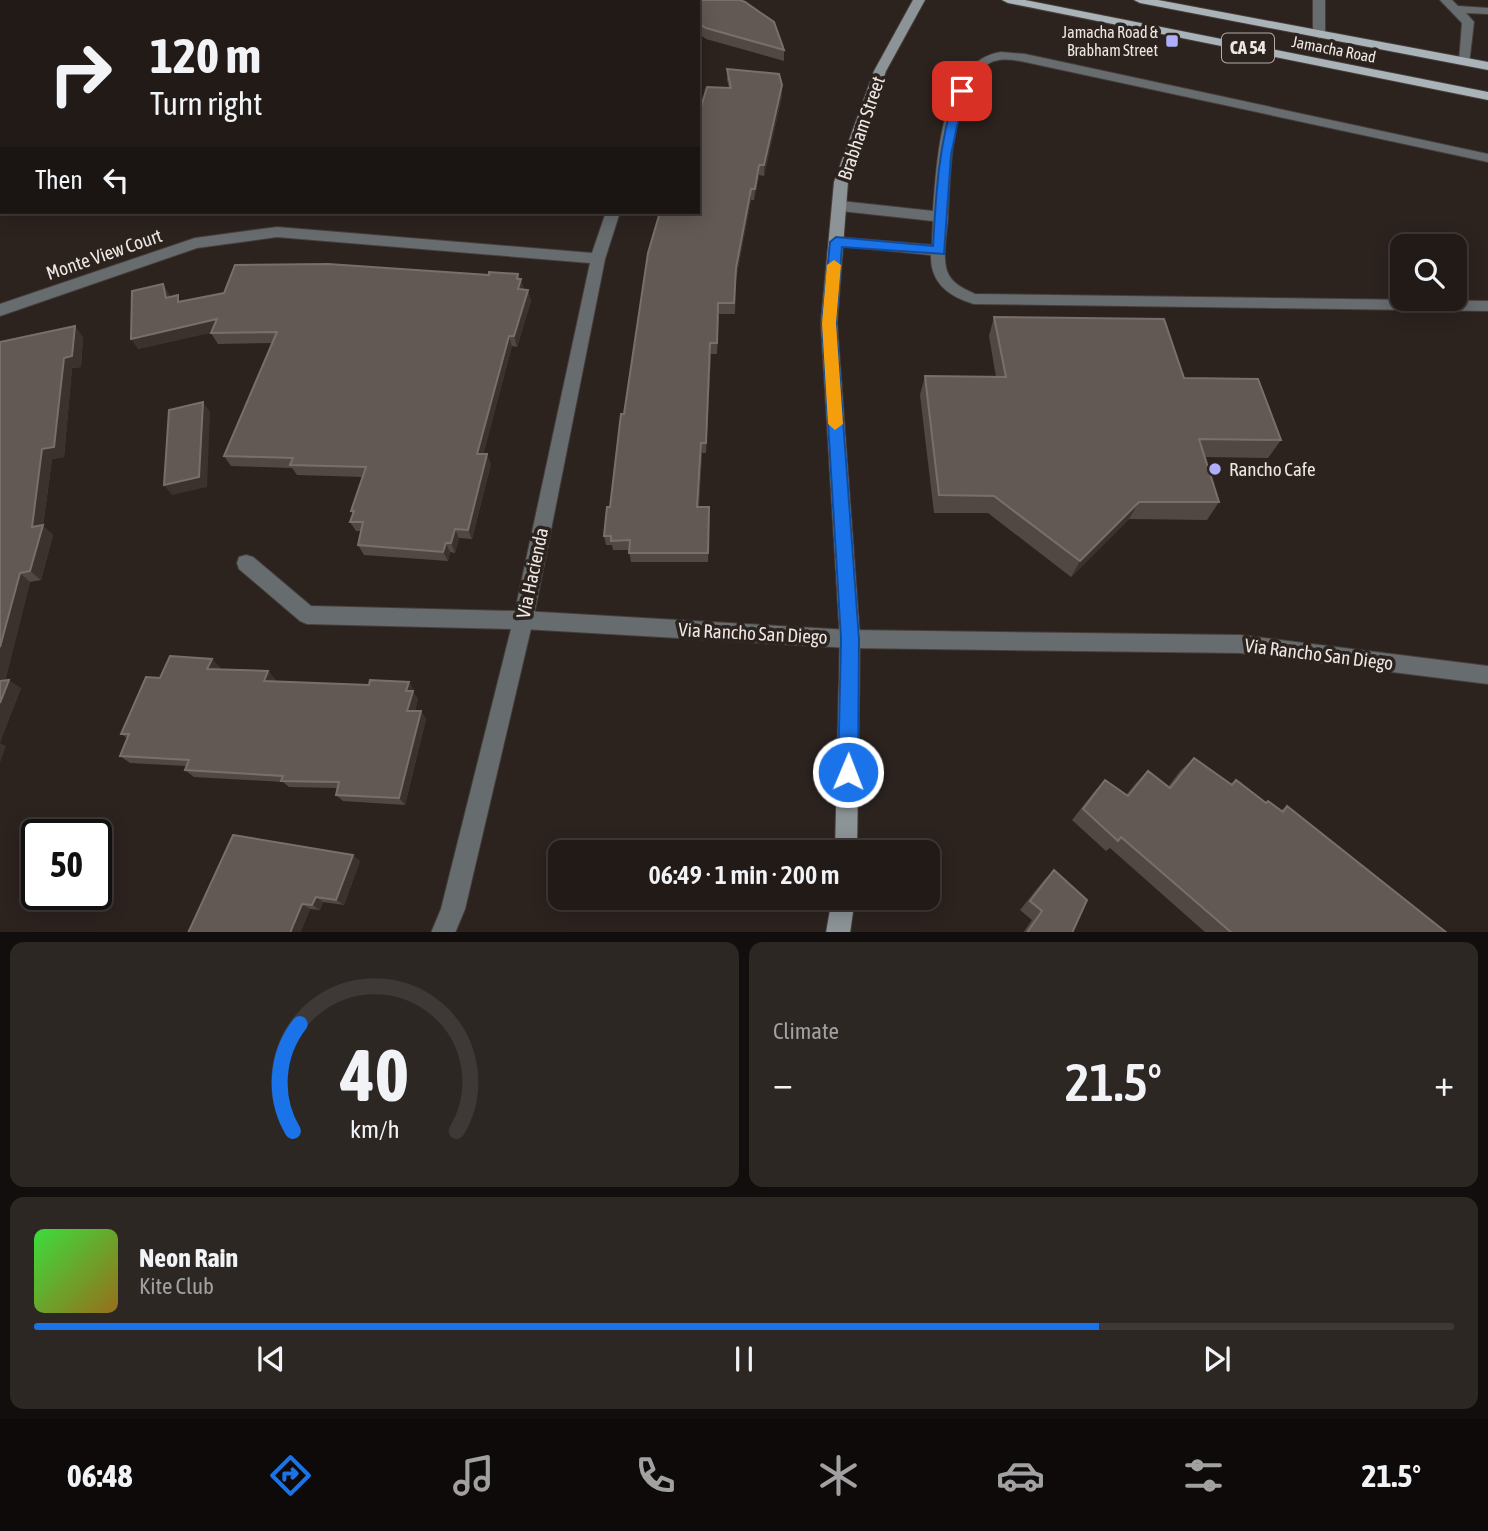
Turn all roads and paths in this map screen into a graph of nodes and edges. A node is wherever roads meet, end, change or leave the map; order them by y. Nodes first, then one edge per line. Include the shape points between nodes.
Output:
1 (919, 0) edge
2 (1008, 0) edge
3 (1140, 0) edge
4 (1319, 0) edge
5 (1450, 5) edge
6 (1488, 11) edge
7 (1319, 34) junction
8 (1465, 61) junction
9 (1488, 66) edge
10 (1488, 96) edge
11 (1488, 158) edge
12 (841, 206) junction
13 (613, 214) edge
14 (941, 217) junction
15 (836, 242) junction
16 (939, 251) junction
17 (598, 259) junction
18 (1488, 306) edge
19 (0, 310) edge
20 (246, 563) dead end
21 (523, 620) junction
22 (850, 639) junction
23 (1488, 675) edge
24 (846, 840) edge
25 (842, 910) edge
26 (443, 932) edge
27 (838, 932) edge

1 - 12 main road, Brabham Street via 880,71 841,182
2 - 10 main road, Jamacha Road / CA 54
3 - 7 main road, Jamacha Road / CA 54
4 - 7 street
5 - 6 street
5 - 8 street via 1468,22
7 - 8 main road, Jamacha Road / CA 54
8 - 9 main road, Jamacha Road / CA 54
11 - 14 street via 1002,55 976,66 962,91 945,155
12 - 14 street
12 - 15 main road, Brabham Street
13 - 17 street, Via Hacienda
14 - 16 street
15 - 16 street
15 - 22 main road, Brabham Street via 829,323
16 - 18 street via 942,279 951,289 974,299
17 - 19 street, Monte View Court via 277,232 195,243
17 - 21 street, Via Hacienda
20 - 21 street, Via Rancho San Diego via 307,615
21 - 22 street, Via Rancho San Diego
21 - 26 street, Via Hacienda via 453,909
22 - 23 street, Via Rancho San Diego via 1240,644
22 - 24 main road, Brabham Street
25 - 27 main road

